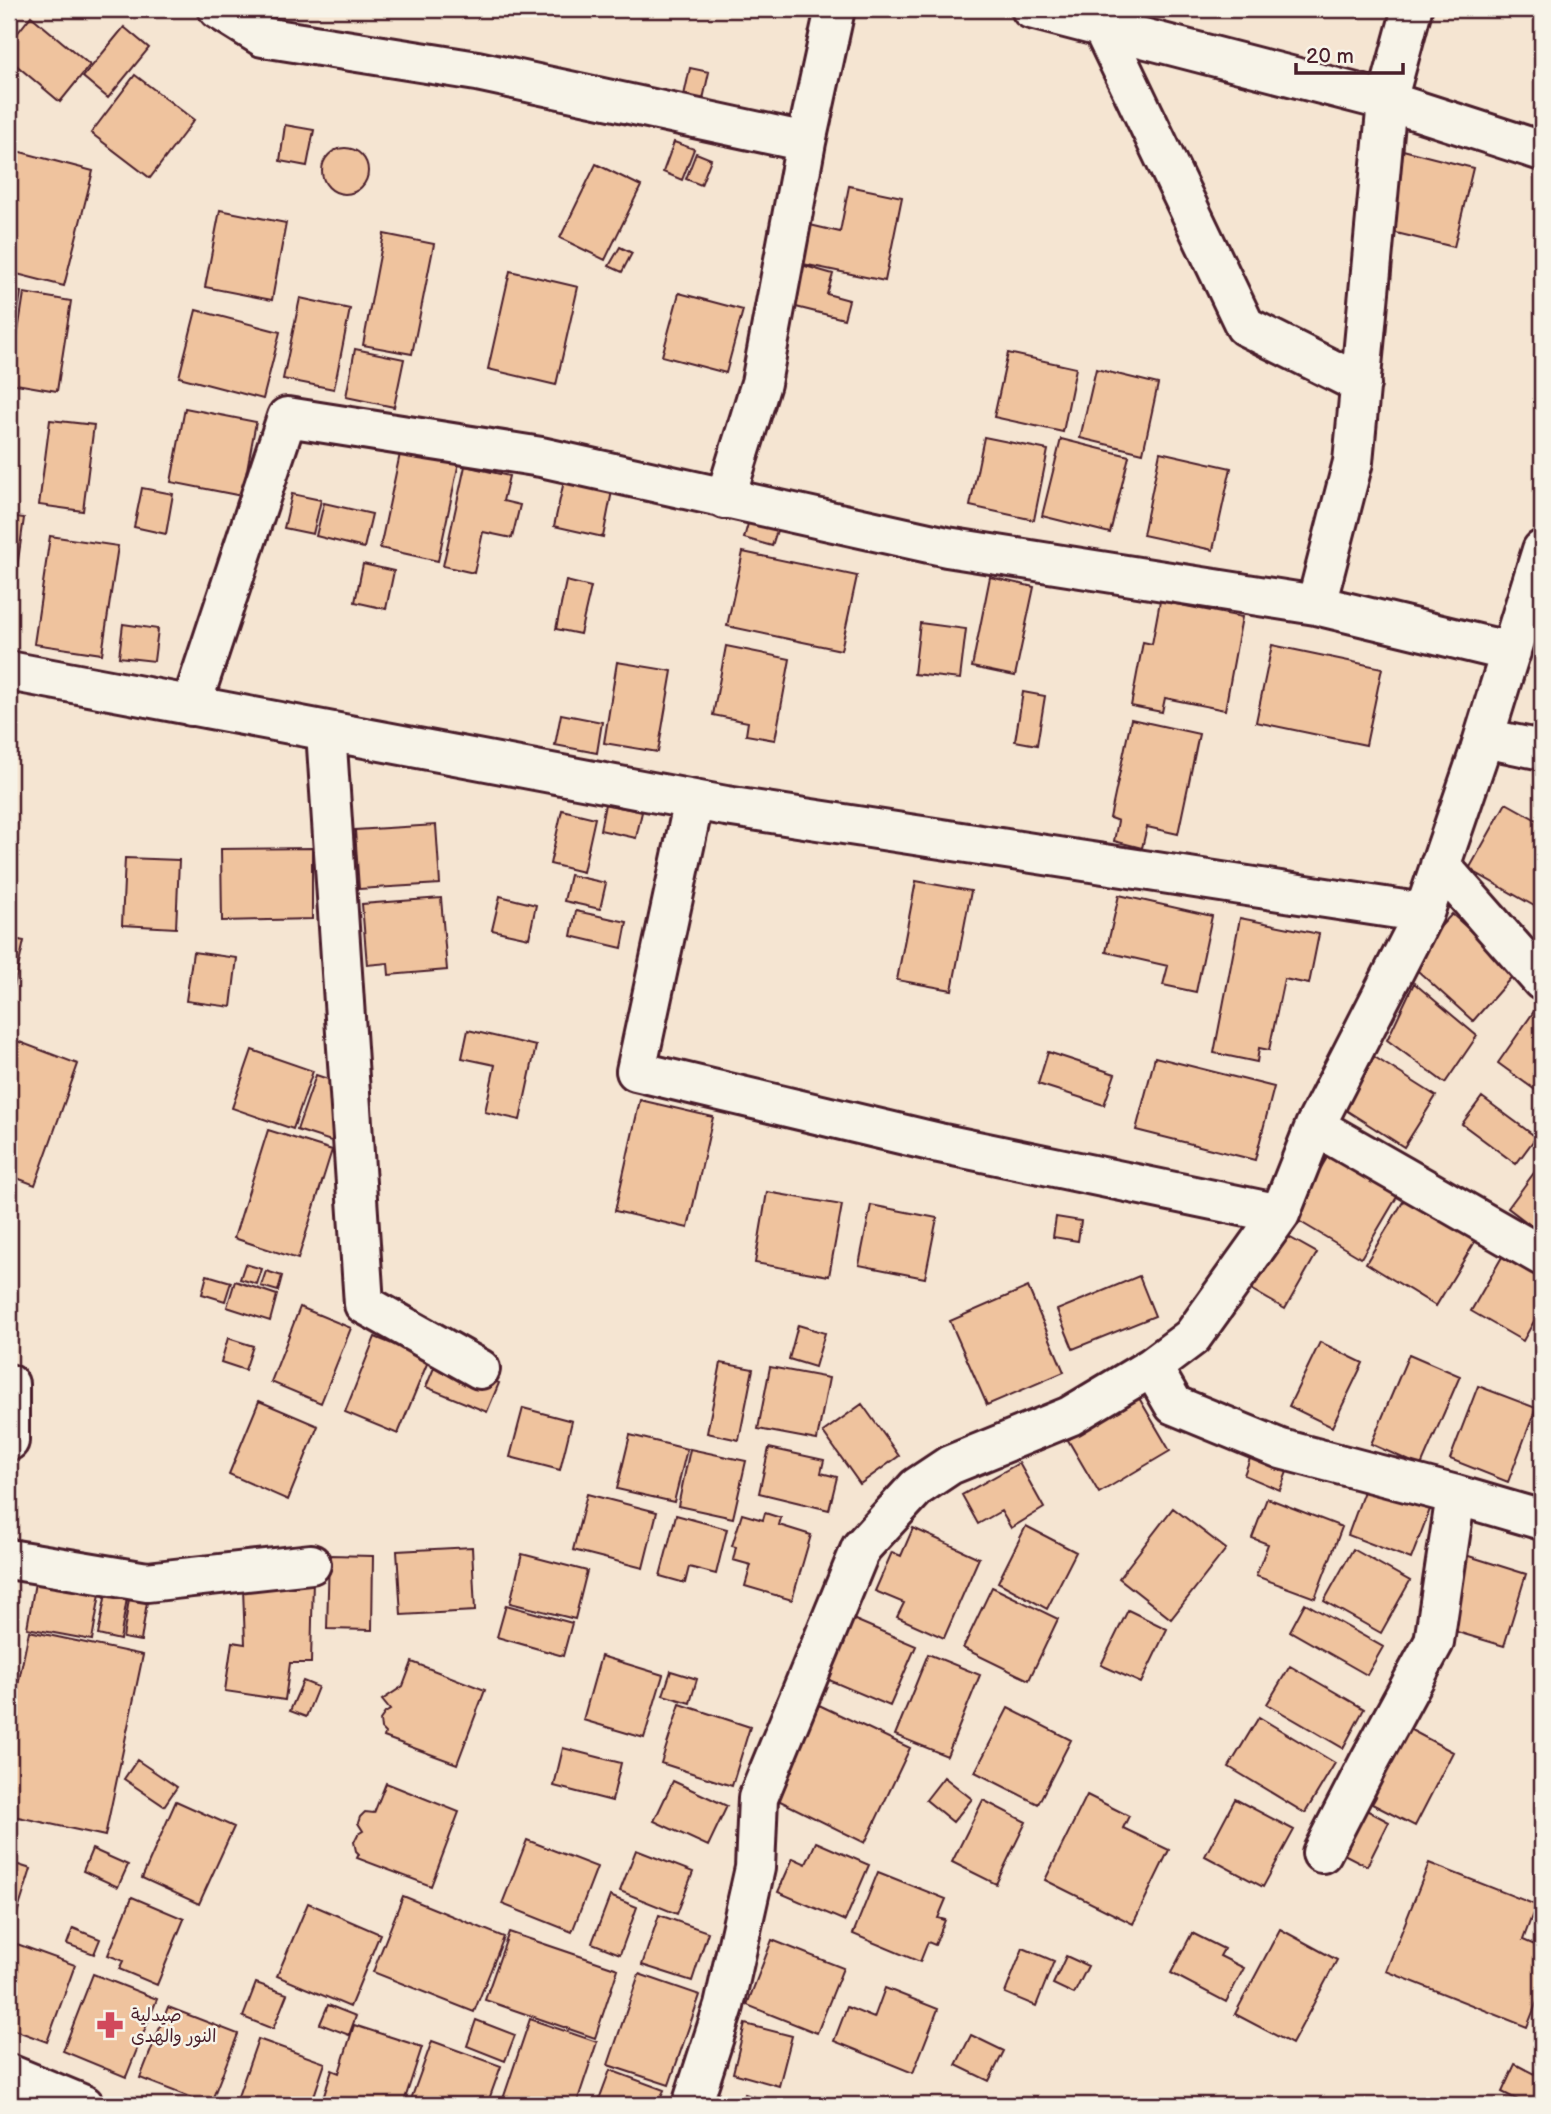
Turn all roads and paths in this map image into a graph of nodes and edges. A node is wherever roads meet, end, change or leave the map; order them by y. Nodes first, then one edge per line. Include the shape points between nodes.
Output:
1 (218, 9) edge
2 (835, 9) edge
3 (1031, 9) edge
4 (1412, 9) edge
5 (1102, 27) junction
6 (1387, 101) junction
7 (806, 142) junction
8 (1542, 150) edge
9 (1361, 384) junction
10 (725, 499) junction
11 (1542, 550) edge
12 (1316, 605) junction
13 (1511, 652) junction
14 (9, 671) edge
15 (191, 706) junction
16 (326, 731) junction
17 (1484, 738) junction
18 (1542, 750) edge
19 (694, 800) junction
20 (1440, 865) junction
21 (1424, 913) junction
22 (1542, 981) edge
23 (1314, 1126) junction
24 (1280, 1214) junction
25 (1542, 1256) edge
26 (1152, 1367) junction
27 (480, 1369) dead end
28 (9, 1384) edge
29 (9, 1441) edge
30 (1456, 1495) junction
31 (1542, 1520) edge
32 (9, 1559) edge
33 (311, 1564) dead end
34 (1322, 1853) dead end
35 (9, 2074) edge
36 (84, 2105) edge
37 (692, 2105) edge

1 - 7 street via 263,37 477,71
2 - 7 street
3 - 5 street
4 - 6 street
5 - 6 street
5 - 9 street via 1245,326
6 - 8 street
6 - 9 street
7 - 10 street via 761,383
9 - 12 street via 1353,462
10 - 12 street via 947,547
10 - 15 street via 541,457 287,416
11 - 13 street
12 - 13 street
13 - 17 street
14 - 15 street
15 - 16 street
16 - 19 street
16 - 27 street via 364,1304
17 - 18 street
17 - 20 street
19 - 21 street
19 - 24 street via 636,1071 940,1143
20 - 21 street
20 - 22 street
21 - 23 street
23 - 24 street
23 - 25 street
24 - 26 street via 1192,1337
26 - 30 street via 1174,1405 1281,1450
26 - 37 street via 1070,1416 950,1465 917,1488 861,1548 758,1798 755,1868 724,2006
28 - 29 street
30 - 31 street
30 - 34 street via 1434,1643
32 - 33 street via 147,1582
35 - 36 street

